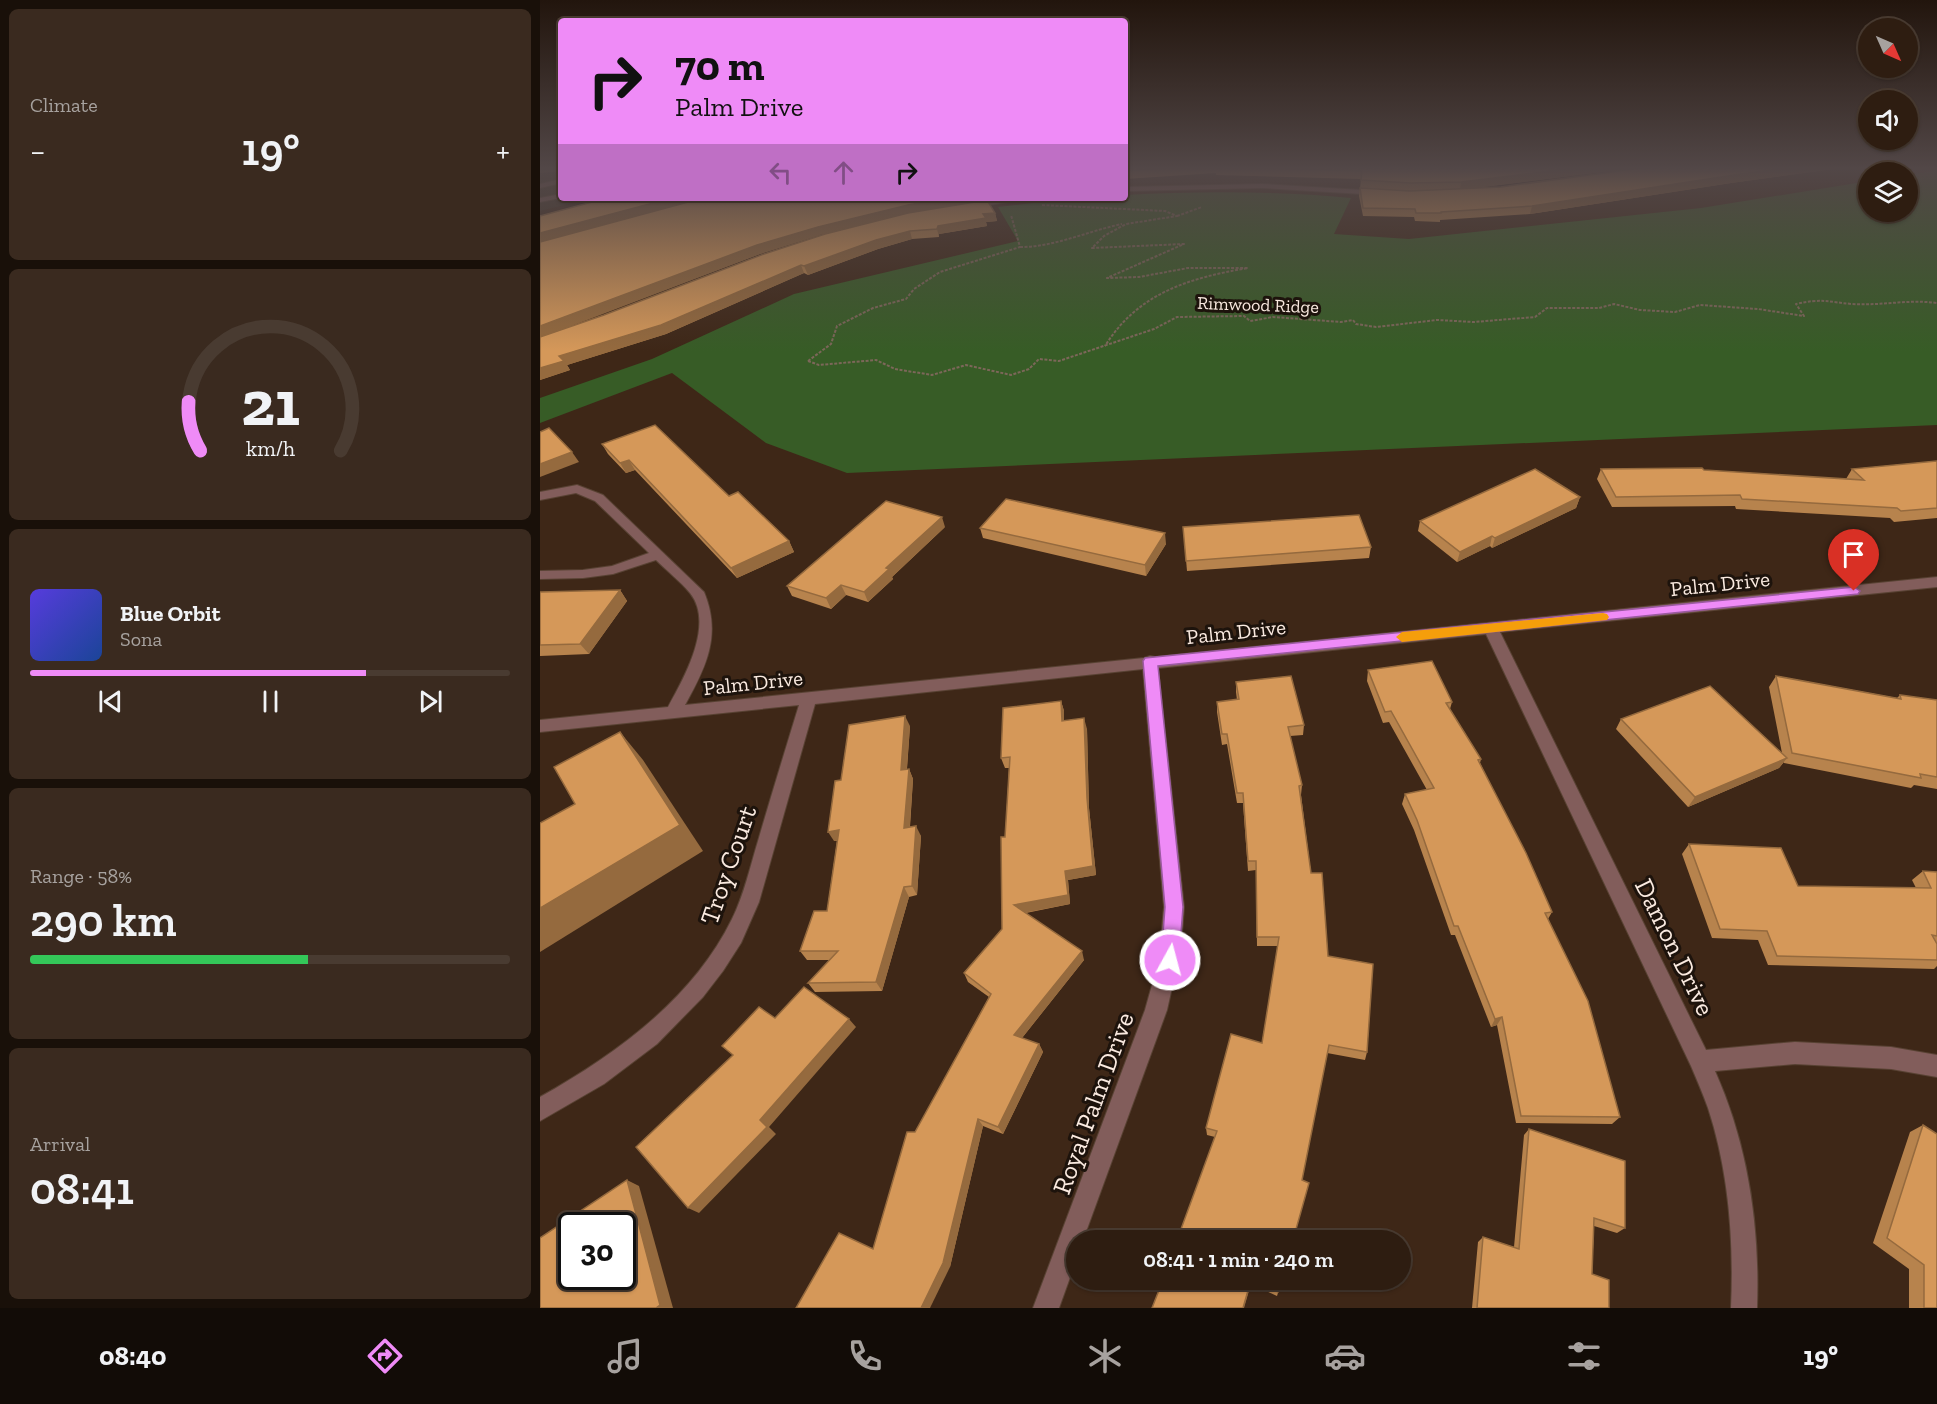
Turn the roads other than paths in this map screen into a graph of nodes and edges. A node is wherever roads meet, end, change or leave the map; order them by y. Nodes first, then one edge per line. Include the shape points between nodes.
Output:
1 (540, 495) edge
2 (658, 555) junction
3 (540, 575) edge
4 (1937, 582) edge
5 (1491, 629) junction
6 (1150, 661) junction
7 (809, 698) junction
8 (673, 712) junction
9 (540, 726) edge
10 (1700, 1061) junction
11 (1937, 1066) edge
12 (540, 1110) edge
13 (1046, 1308) edge
14 (1744, 1308) edge

1 - 2 street via 577,489 589,492
2 - 3 street via 613,570
2 - 8 street via 697,592 705,606 700,659
4 - 5 street, Palm Drive
5 - 6 street, Palm Drive
5 - 10 street, Damon Drive
6 - 7 street, Palm Drive
6 - 13 street, Royal Palm Drive via 1174,907 1173,944 1156,1010
7 - 8 street, Palm Drive
7 - 12 street, Troy Court via 751,897 734,936 706,979 625,1058
8 - 9 street, Palm Drive
10 - 11 street via 1795,1053 1891,1058
10 - 14 street, Damon Drive via 1722,1116 1733,1169 1741,1221

